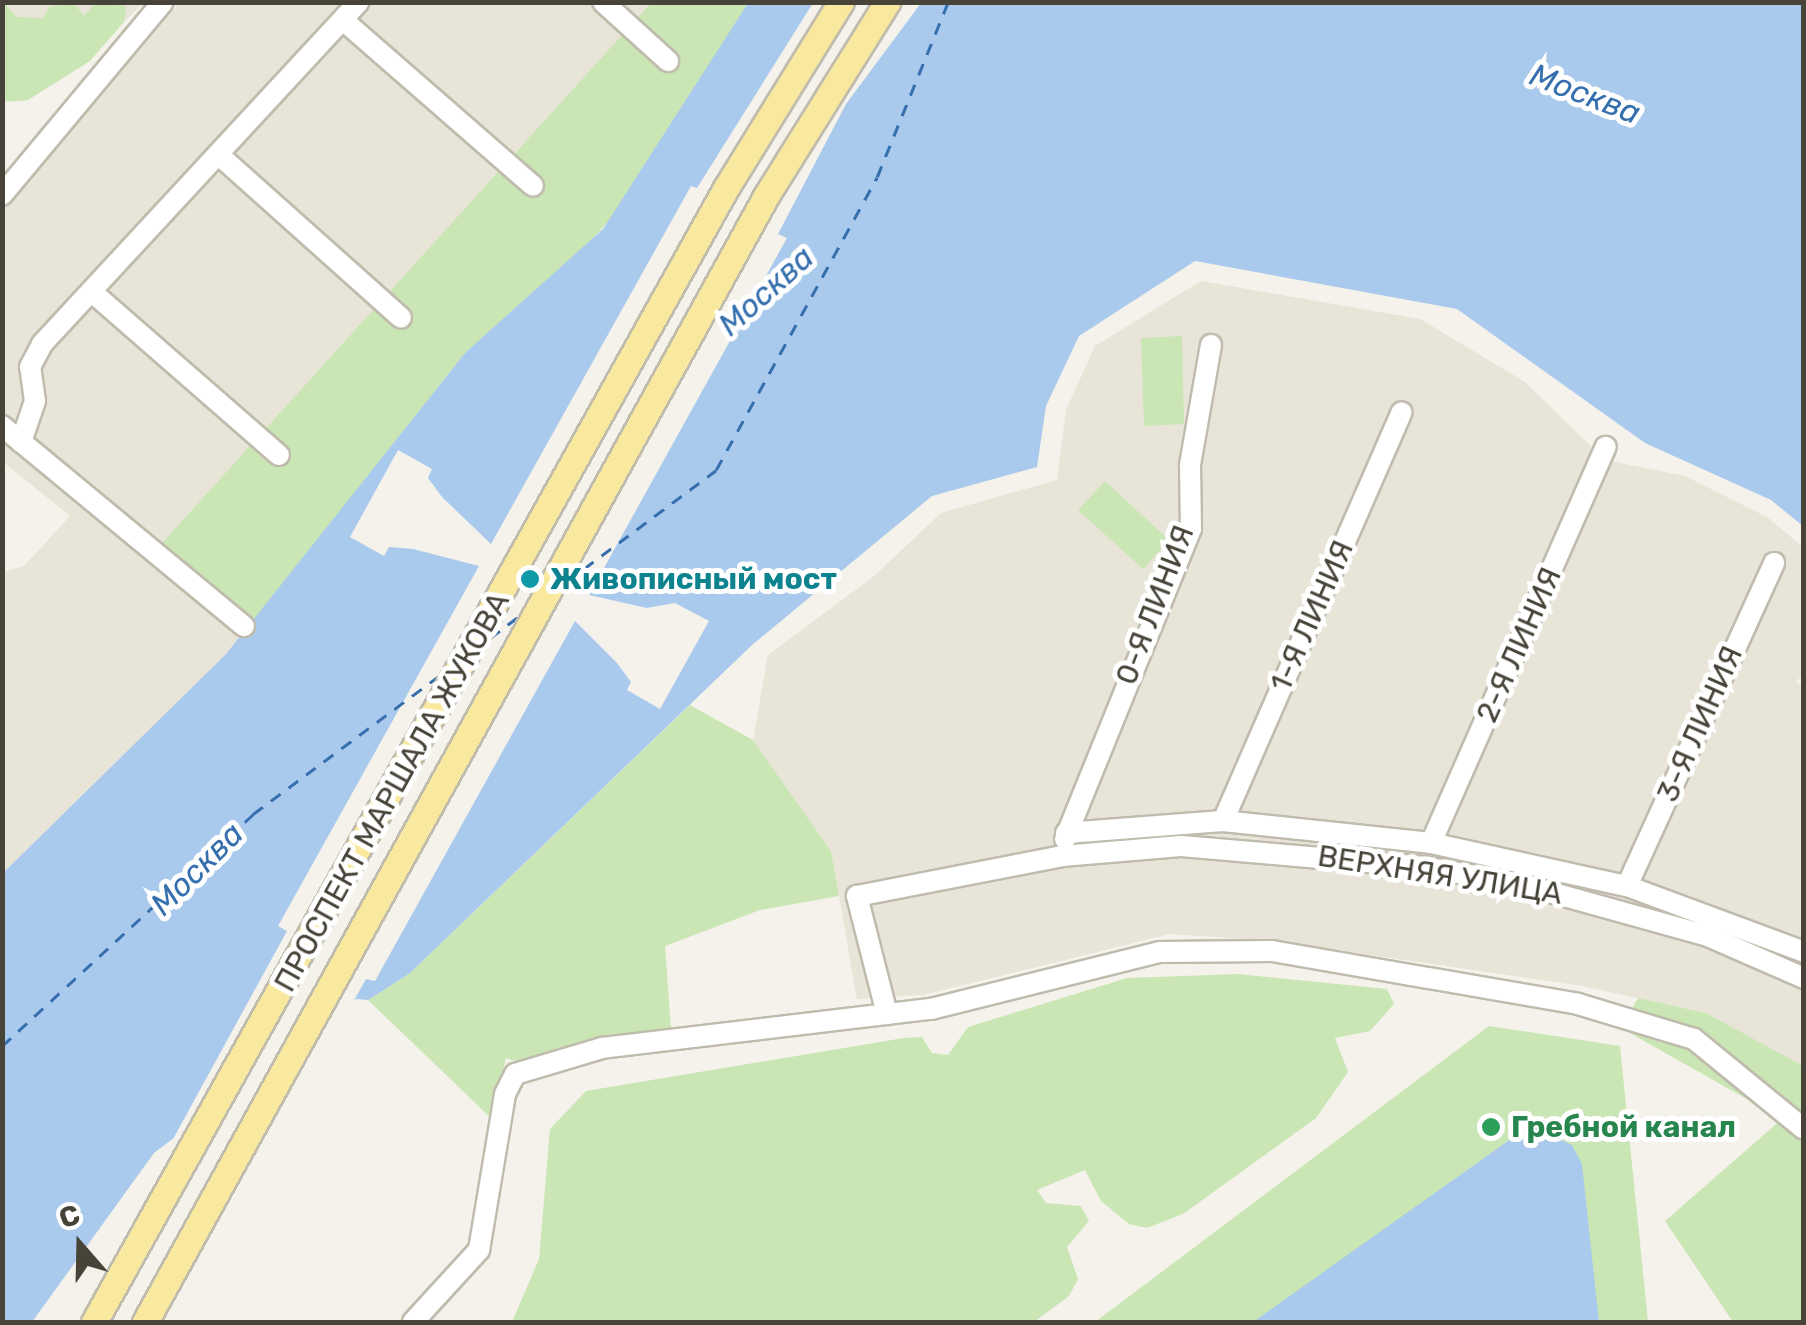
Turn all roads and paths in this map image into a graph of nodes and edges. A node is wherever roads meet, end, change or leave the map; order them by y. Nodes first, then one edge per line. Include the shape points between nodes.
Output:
1 (163, 2) edge
2 (359, 2) edge
3 (603, 2) edge
4 (841, 2) edge
5 (887, 2) edge
6 (343, 20) junction
7 (668, 60) dead end
8 (220, 154) junction
9 (533, 186) dead end
10 (2, 195) edge
11 (92, 292) junction
12 (401, 318) dead end
13 (1211, 345) dead end
14 (1402, 412) dead end
15 (2, 426) edge
16 (21, 442) junction
17 (1606, 447) dead end
18 (279, 455) dead end
19 (1774, 563) dead end
20 (244, 626) dead end
21 (1222, 820) junction
22 (1066, 833) junction
23 (1432, 843) junction
24 (1062, 856) junction
25 (1627, 886) junction
26 (1804, 952) edge
27 (1804, 978) edge
28 (887, 1014) junction
29 (1804, 1129) edge
30 (94, 1322) edge
31 (146, 1322) edge
32 (413, 1322) edge

1 - 10 street
2 - 6 street
3 - 7 street
4 - 30 main road, ПРОСПЕКТ МАРШАЛА ЖУКОВА via 726,188
5 - 31 main road, ПРОСПЕКТ МАРШАЛА ЖУКОВА via 766,196
6 - 8 street
6 - 9 street
8 - 11 street
8 - 12 street
11 - 16 street via 32,360 35,401
11 - 18 street
13 - 22 street, 0-Я ЛИНИЯ via 1190,464 1191,529
14 - 21 street, 1-Я ЛИНИЯ
15 - 16 street
16 - 20 street
17 - 23 street, 2-Я ЛИНИЯ
19 - 25 street, 3-Я ЛИНИЯ
21 - 22 street
21 - 23 street
22 - 24 street, 0-Я ЛИНИЯ
23 - 25 street
24 - 27 street, ВЕРХНЯЯ УЛИЦА via 1224,846 1424,866 1620,907
24 - 28 street, ВЕРХНЯЯ УЛИЦА via 857,896
25 - 26 street
28 - 29 street via 1160,952 1272,951 1578,1004 1694,1040
28 - 32 street via 602,1048 515,1074 504,1094 478,1250

